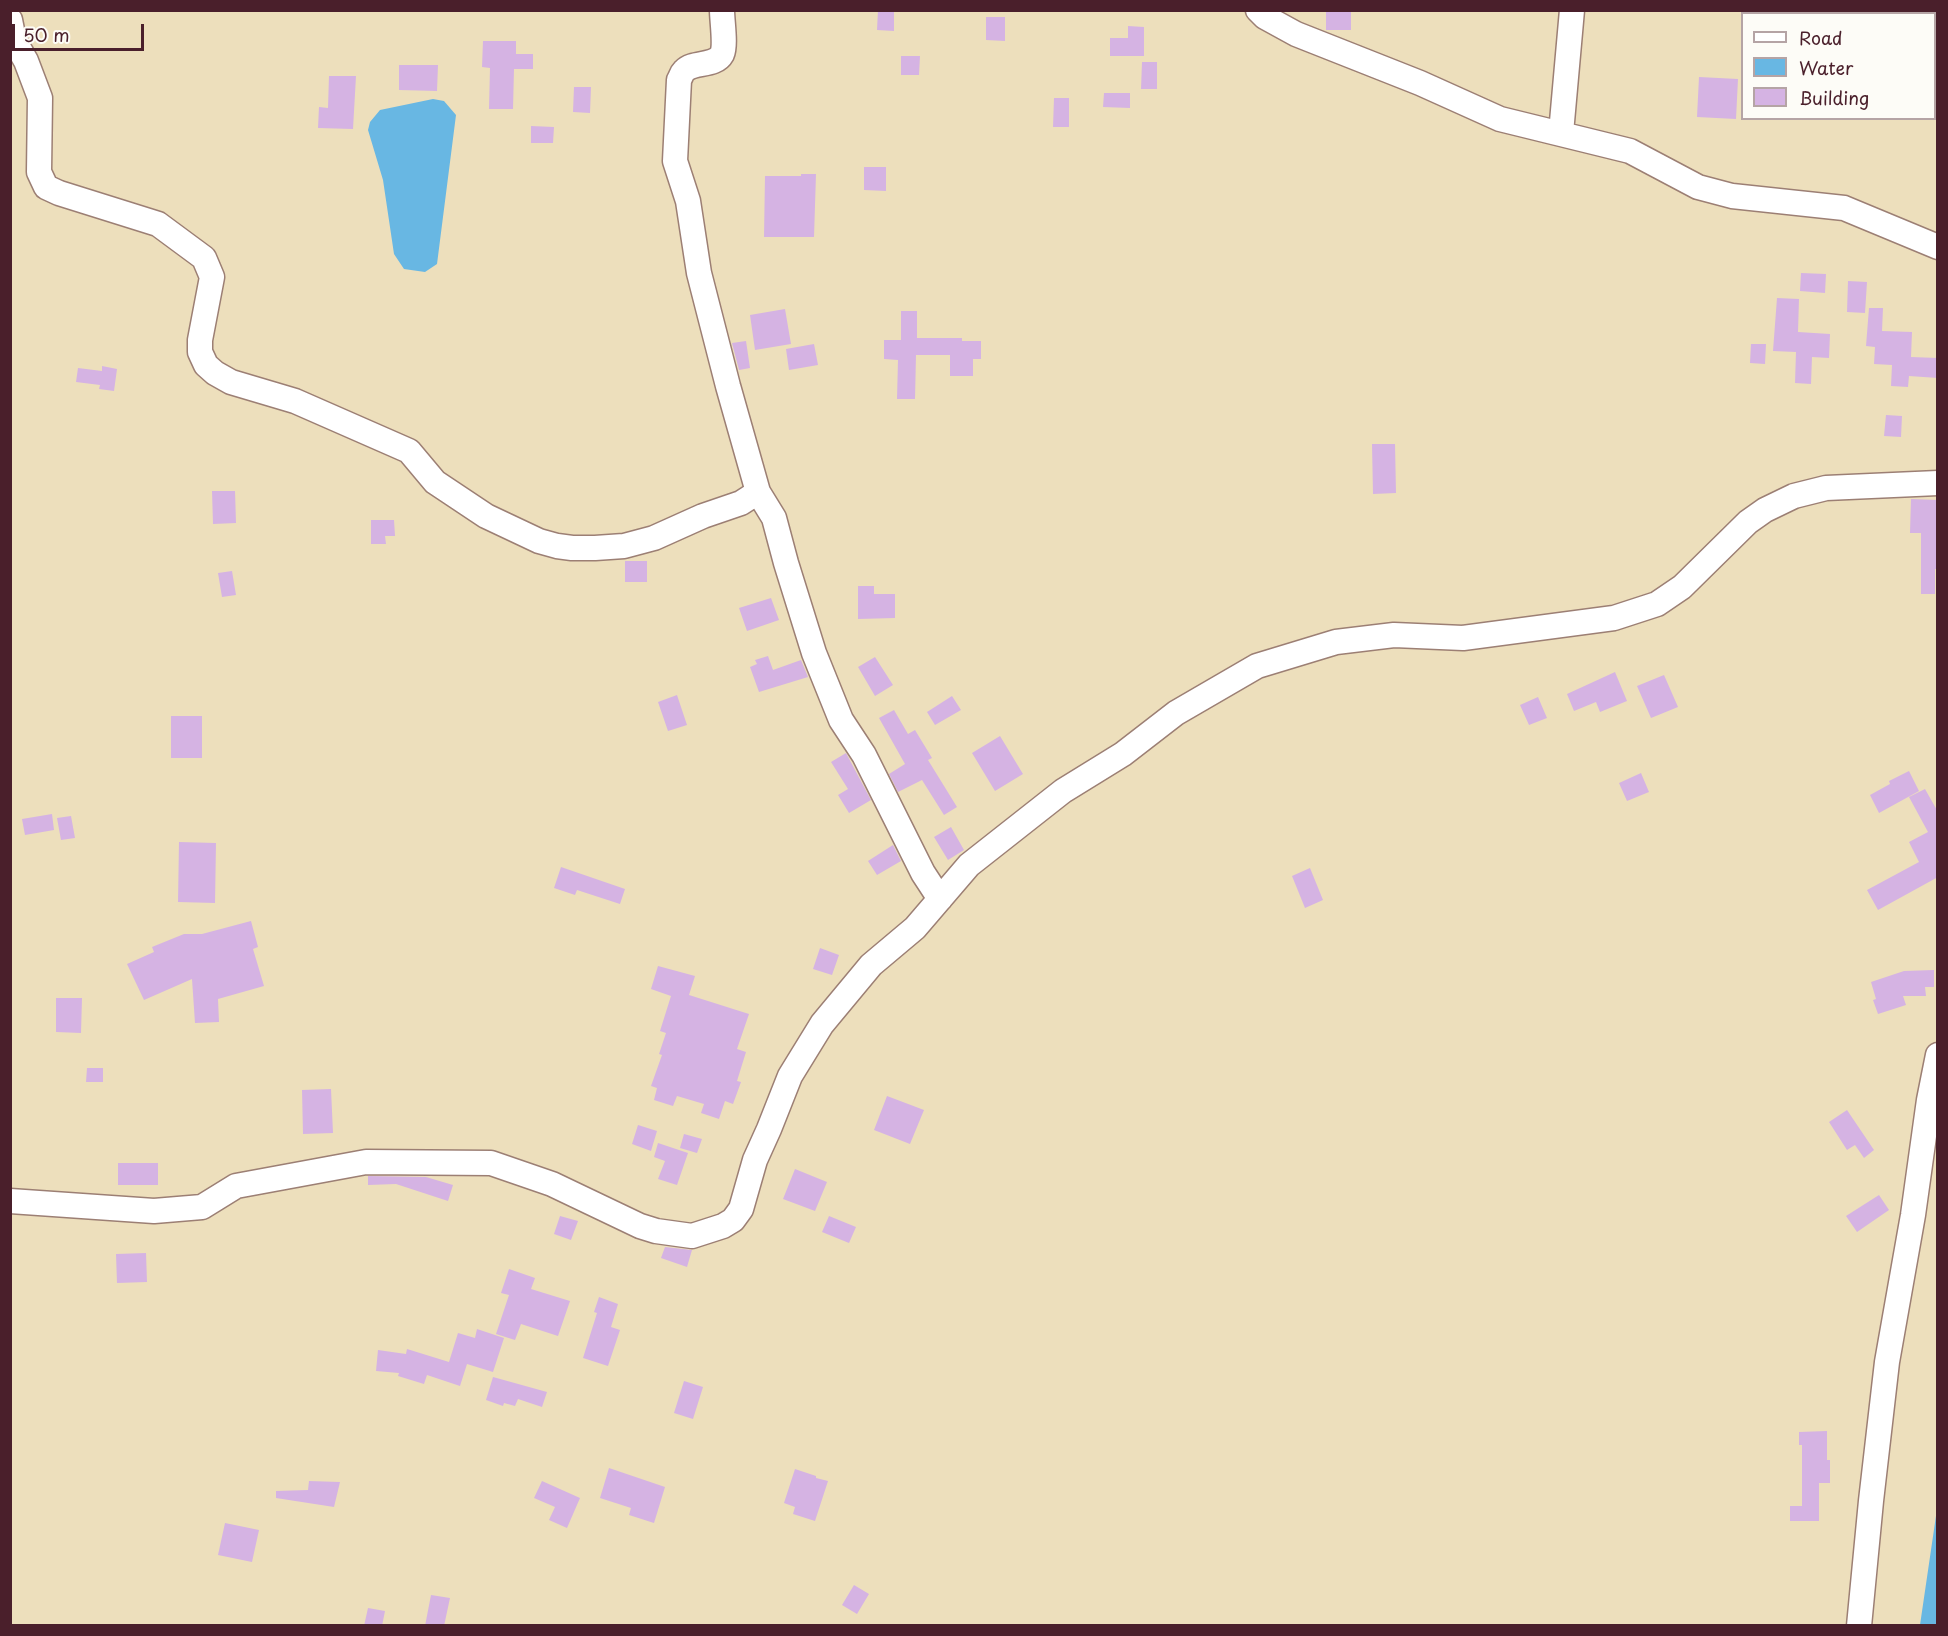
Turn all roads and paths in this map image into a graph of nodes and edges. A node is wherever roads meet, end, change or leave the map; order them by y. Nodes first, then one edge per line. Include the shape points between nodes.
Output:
1 (722, 10) edge
2 (1258, 10) edge
3 (1572, 10) edge
4 (10, 20) edge
5 (1561, 133) junction
6 (1938, 247) edge
7 (1938, 483) edge
8 (758, 492) junction
9 (940, 899) junction
10 (1938, 1055) edge
11 (10, 1201) edge
12 (1859, 1626) edge

1 - 8 street via 722,54 684,71 679,80 675,161 688,201 699,273
2 - 5 street via 1296,34 1500,119
3 - 5 street
4 - 8 street via 14,40 40,98 39,171 46,186 158,224 204,258 212,277 200,352 215,373 390,441 409,451 435,482 486,516 556,546 624,546 654,538 741,503
5 - 6 street via 1629,151 1698,187 1732,196 1844,208
7 - 9 street via 1826,488 1794,496 1748,522 1682,587 1657,604 1614,618 1463,638 1394,636 1335,642 1257,666 1176,713 1123,754 1063,791 969,865
8 - 9 street via 774,518 814,653 841,720 864,754
9 - 11 street via 915,928 871,965 822,1024 790,1076 755,1160 741,1209 734,1220 723,1226 692,1236 640,1227 552,1184 492,1163 366,1162 236,1186 202,1207 154,1211
10 - 12 street via 1887,1362

